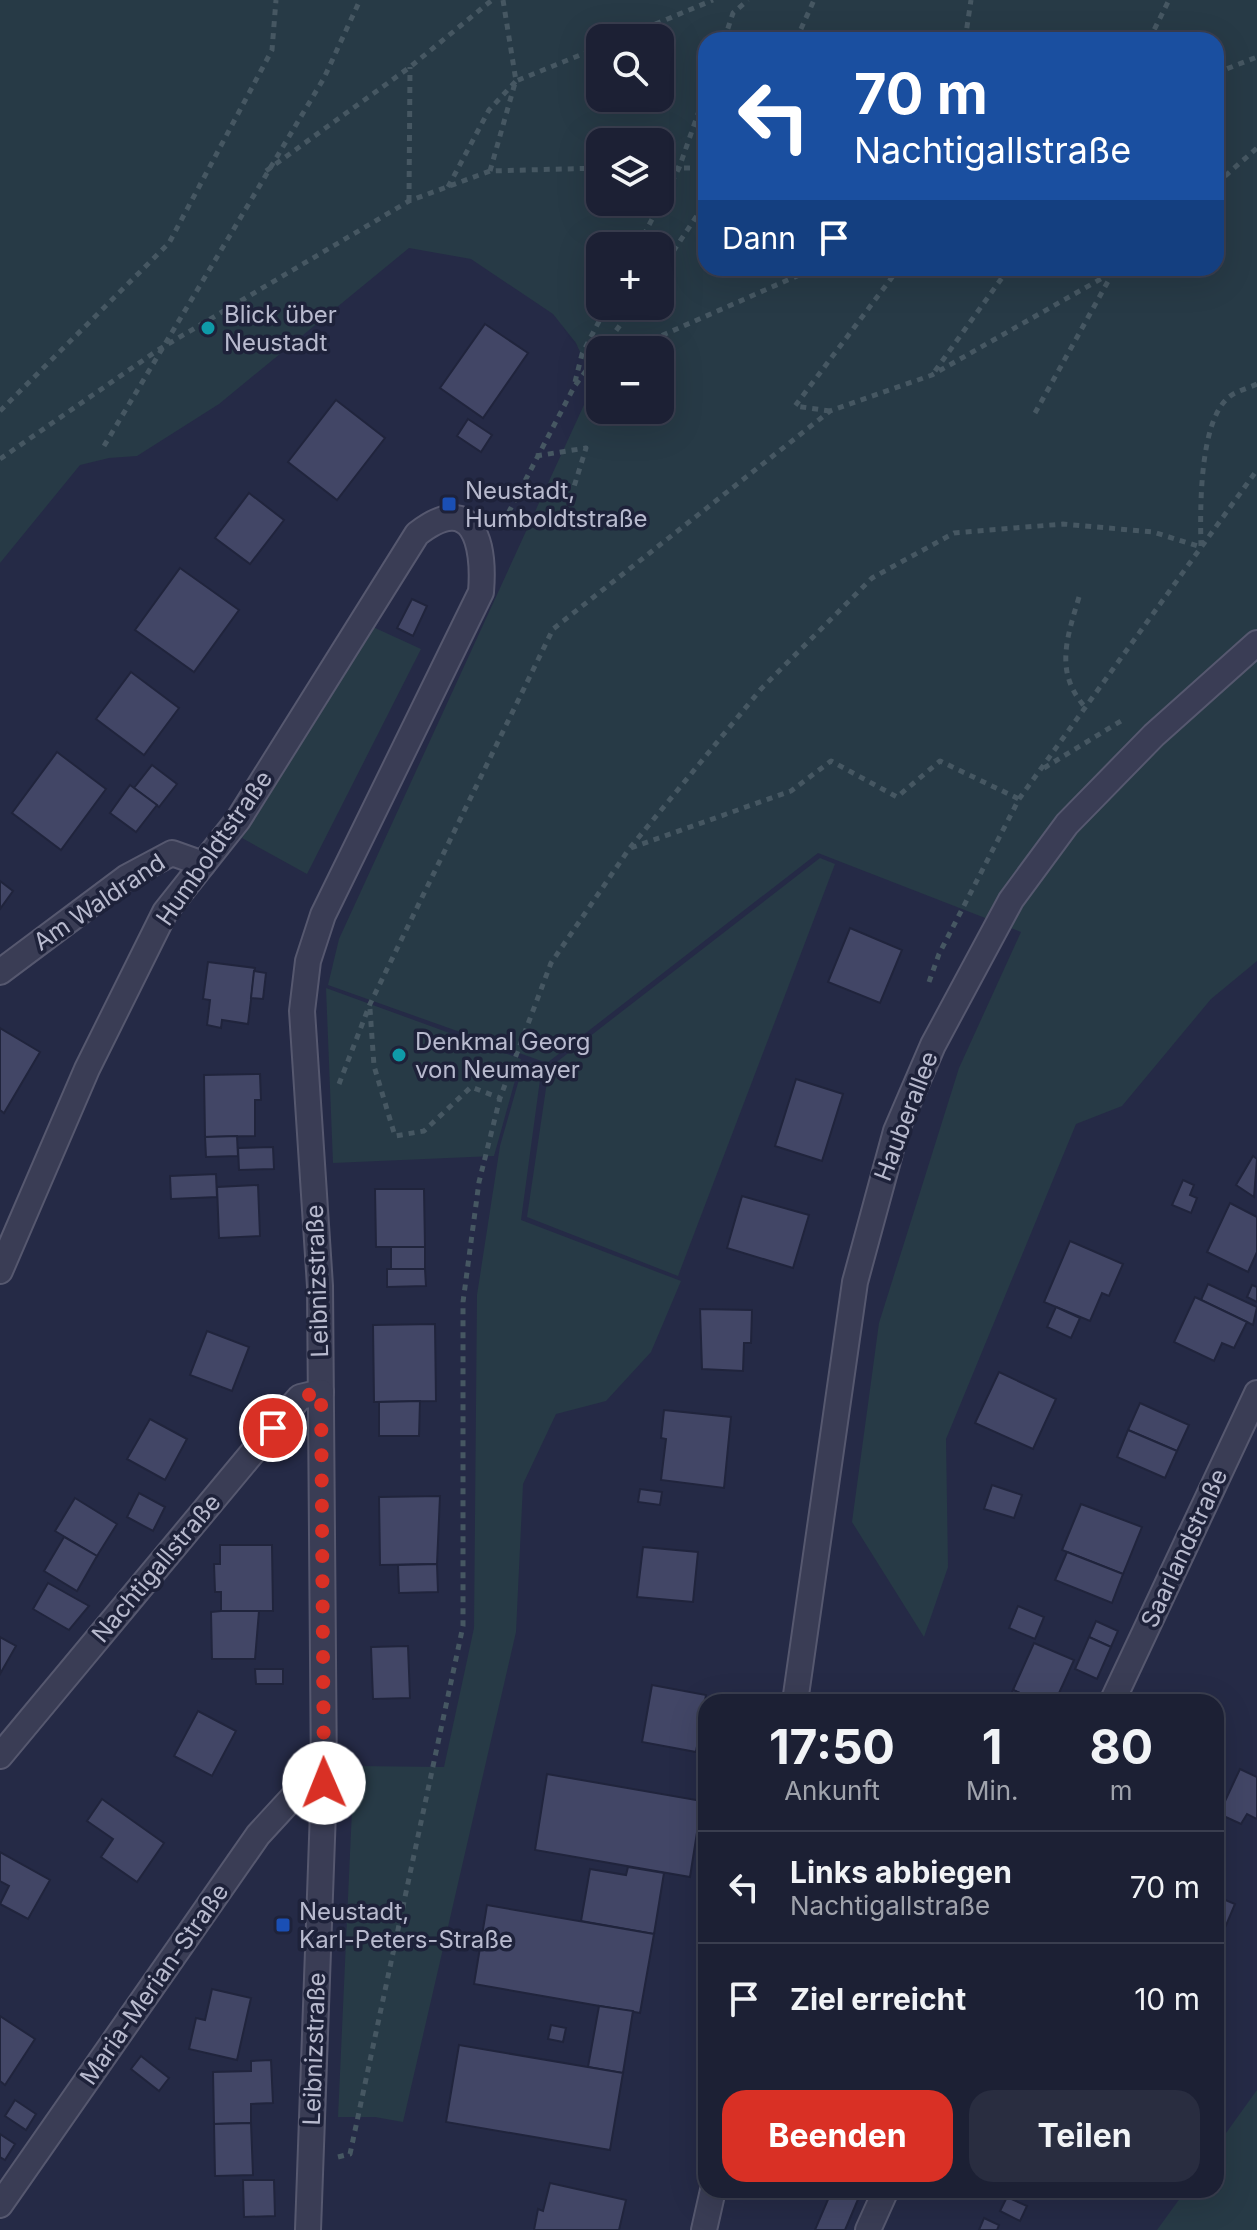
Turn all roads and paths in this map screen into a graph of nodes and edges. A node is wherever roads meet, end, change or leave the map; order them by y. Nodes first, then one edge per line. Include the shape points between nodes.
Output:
1 (276, 0) edge
2 (360, 0) edge
3 (492, 0) edge
4 (503, 0) edge
5 (713, 0) edge
6 (748, 0) edge
7 (814, 0) edge
8 (971, 0) edge
9 (1169, 0) edge
10 (656, 24) edge
11 (727, 32) edge
12 (800, 32) edge
13 (966, 32) edge
14 (1153, 32) edge
15 (586, 53) edge
16 (1257, 57) edge
17 (410, 67) junction
18 (1224, 70) edge
19 (516, 81) junction
20 (698, 114) edge
21 (1257, 148) edge
22 (586, 168) edge
23 (674, 168) edge
24 (679, 168) junction
25 (698, 168) edge
26 (490, 171) junction
27 (264, 172) junction
28 (1224, 177) edge
29 (448, 187) junction
30 (409, 201) junction
31 (698, 214) edge
32 (645, 232) edge
33 (674, 250) edge
34 (797, 276) edge
35 (893, 276) edge
36 (1003, 276) edge
37 (1111, 276) joint
38 (600, 320) edge
39 (661, 336) edge
40 (158, 350) junction
41 (586, 371) edge
42 (932, 375) junction
43 (1257, 384) edge
44 (574, 387) junction
45 (0, 411) edge
46 (830, 411) junction
47 (1035, 413) dead end
48 (104, 446) dead end
49 (535, 456) junction
50 (0, 459) edge
51 (1257, 470) edge
52 (573, 490) dead end
53 (1201, 547) junction
54 (484, 563) junction
55 (1079, 597) dead end
56 (1257, 643) edge
57 (1085, 707) junction
58 (1019, 799) junction
59 (629, 849) junction
60 (203, 864) junction
61 (0, 972) edge
62 (925, 994) dead end
63 (370, 1004) junction
64 (338, 1086) dead end
65 (500, 1098) junction
66 (0, 1271) edge
67 (321, 1392) junction
68 (1257, 1393) edge
69 (796, 1694) edge
70 (1116, 1694) edge
71 (0, 1756) edge
72 (324, 1783) junction
73 (310, 2164) junction
74 (711, 2198) edge
75 (882, 2198) edge
76 (0, 2205) edge
77 (308, 2230) edge
78 (704, 2230) edge
79 (868, 2230) edge

1 - 45 path via 272,50 169,243
2 - 27 path via 324,78
3 - 17 path
4 - 19 path
5 - 10 path
6 - 11 path via 733,13
7 - 12 path
8 - 13 path
9 - 14 path
15 - 19 path
16 - 18 path
17 - 27 path
17 - 30 path
19 - 26 path
19 - 29 path via 489,110
20 - 24 path
21 - 28 path
22 - 26 path
23 - 24 path
24 - 25 path
24 - 32 path
26 - 29 path
27 - 40 path
29 - 30 path
30 - 40 path
31 - 33 path
34 - 39 path
35 - 46 path via 795,406
36 - 42 path
37 - 42 path
37 - 47 path
38 - 44 path via 582,354
40 - 48 path
40 - 50 path
41 - 44 path
42 - 46 path
43 - 53 path via 1227,398 1208,438
44 - 49 path
46 - 63 path via 553,629
49 - 52 path via 586,448
49 - 54 path
51 - 53 path
53 - 57 path
53 - 59 path via 1153,532 1063,524 954,533 872,578 761,689
54 - 60 street, Humboldtstraße via 477,535 460,519 436,520 417,534 238,820
54 - 67 street, Leibnizstraße via 481,592 323,915 308,961 302,1011 320,1286
55 - 57 path via 1064,658 1072,693
56 - 69 street, Hauberallee via 1154,735 1067,824 1011,900 933,1045 896,1131 855,1282
57 - 58 path
58 - 59 path via 940,761 897,797 831,761 791,791
58 - 62 path via 939,954
59 - 65 path via 551,963
60 - 61 street, Am Waldrand via 172,853 127,877
60 - 66 street, Humboldtstraße via 165,912 132,974
63 - 64 path
63 - 65 path via 374,1066 395,1136 424,1131 471,1087
65 - 73 path via 479,1182 463,1302 463,1626 350,2154
67 - 71 street, Nachtigallstraße via 300,1397
67 - 72 street, Leibnizstraße
68 - 70 street, Saarlandstraße
72 - 73 street, Leibnizstraße
72 - 76 street, Maria-Merian-Straße via 304,1785 258,1835
73 - 77 street, Leibnizstraße
74 - 78 street
75 - 79 street

